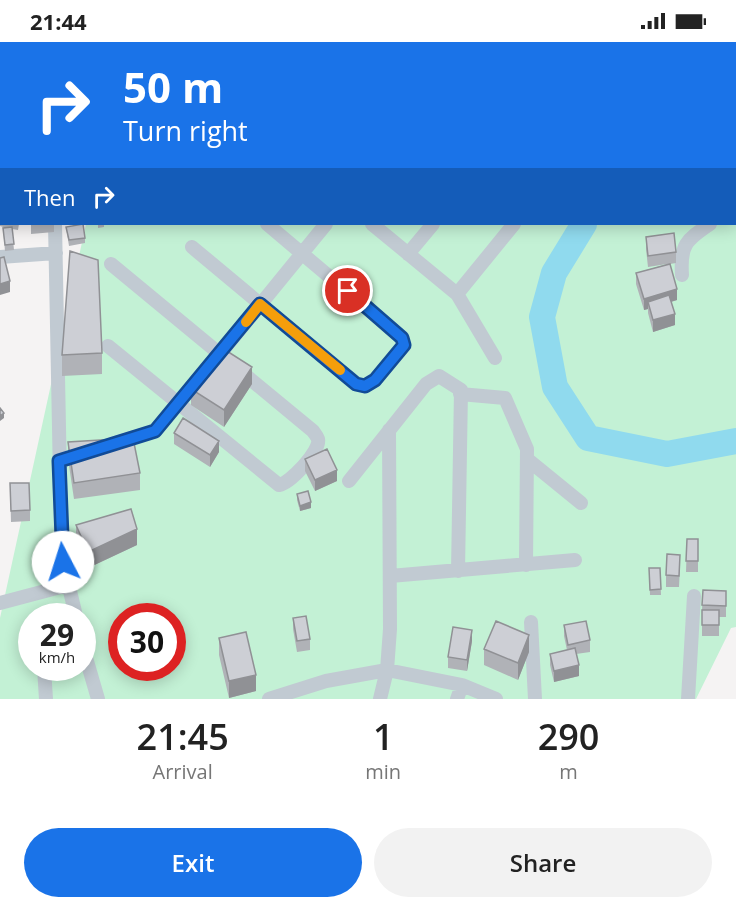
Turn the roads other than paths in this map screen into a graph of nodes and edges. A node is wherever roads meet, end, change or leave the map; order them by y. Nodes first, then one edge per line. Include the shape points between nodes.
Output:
1 (55, 225) edge
2 (268, 225) edge
3 (325, 225) edge
4 (373, 225) edge
5 (432, 225) edge
6 (513, 225) edge
7 (708, 225) edge
8 (192, 247) dead end
9 (56, 253) junction
10 (302, 254) junction
11 (408, 254) junction
12 (0, 257) edge
13 (111, 264) dead end
14 (682, 275) dead end
15 (457, 294) junction
16 (260, 304) junction
17 (108, 346) dead end
18 (220, 354) junction
19 (495, 358) dead end
20 (460, 394) junction
21 (180, 403) junction
22 (389, 430) junction
23 (98, 448) edge
24 (78, 455) edge
25 (527, 459) junction
26 (59, 461) junction
27 (349, 481) dead end
28 (581, 503) dead end
29 (575, 560) dead end
30 (526, 566) junction
31 (458, 571) junction
32 (390, 576) junction
33 (69, 585) junction
34 (694, 596) dead end
35 (0, 603) edge
36 (73, 603) edge
37 (531, 622) dead end
38 (387, 670) junction
39 (45, 681) edge
40 (93, 681) edge
41 (462, 685) junction
42 (46, 699) edge
43 (98, 699) edge
44 (270, 699) edge
45 (380, 699) edge
46 (457, 699) edge
47 (496, 699) edge
48 (535, 699) edge
49 (688, 699) edge

1 - 9 street
2 - 10 street
3 - 10 street
4 - 11 street
5 - 11 street
6 - 15 street
7 - 14 street via 690,237 681,252
8 - 16 street
9 - 12 street
9 - 26 street
10 - 16 street
10 - 16 street via 402,338 404,345 375,380 365,386 356,384
11 - 15 street
13 - 18 street
15 - 19 street
16 - 18 street
17 - 21 street
18 - 21 street
18 - 21 street via 313,431 318,448 293,478 279,485
20 - 22 street via 451,381 435,377
20 - 25 street via 505,398 527,448
20 - 31 street
21 - 23 street via 155,431
22 - 27 street
22 - 32 street
24 - 26 street
25 - 28 street
25 - 30 street
26 - 33 street via 61,529
29 - 30 street
30 - 31 street
31 - 32 street
32 - 38 street
33 - 35 street
33 - 36 street
34 - 49 street
37 - 48 street
38 - 41 street
38 - 44 street via 326,681
38 - 45 street
39 - 42 street
40 - 43 street
41 - 46 street
41 - 47 street

